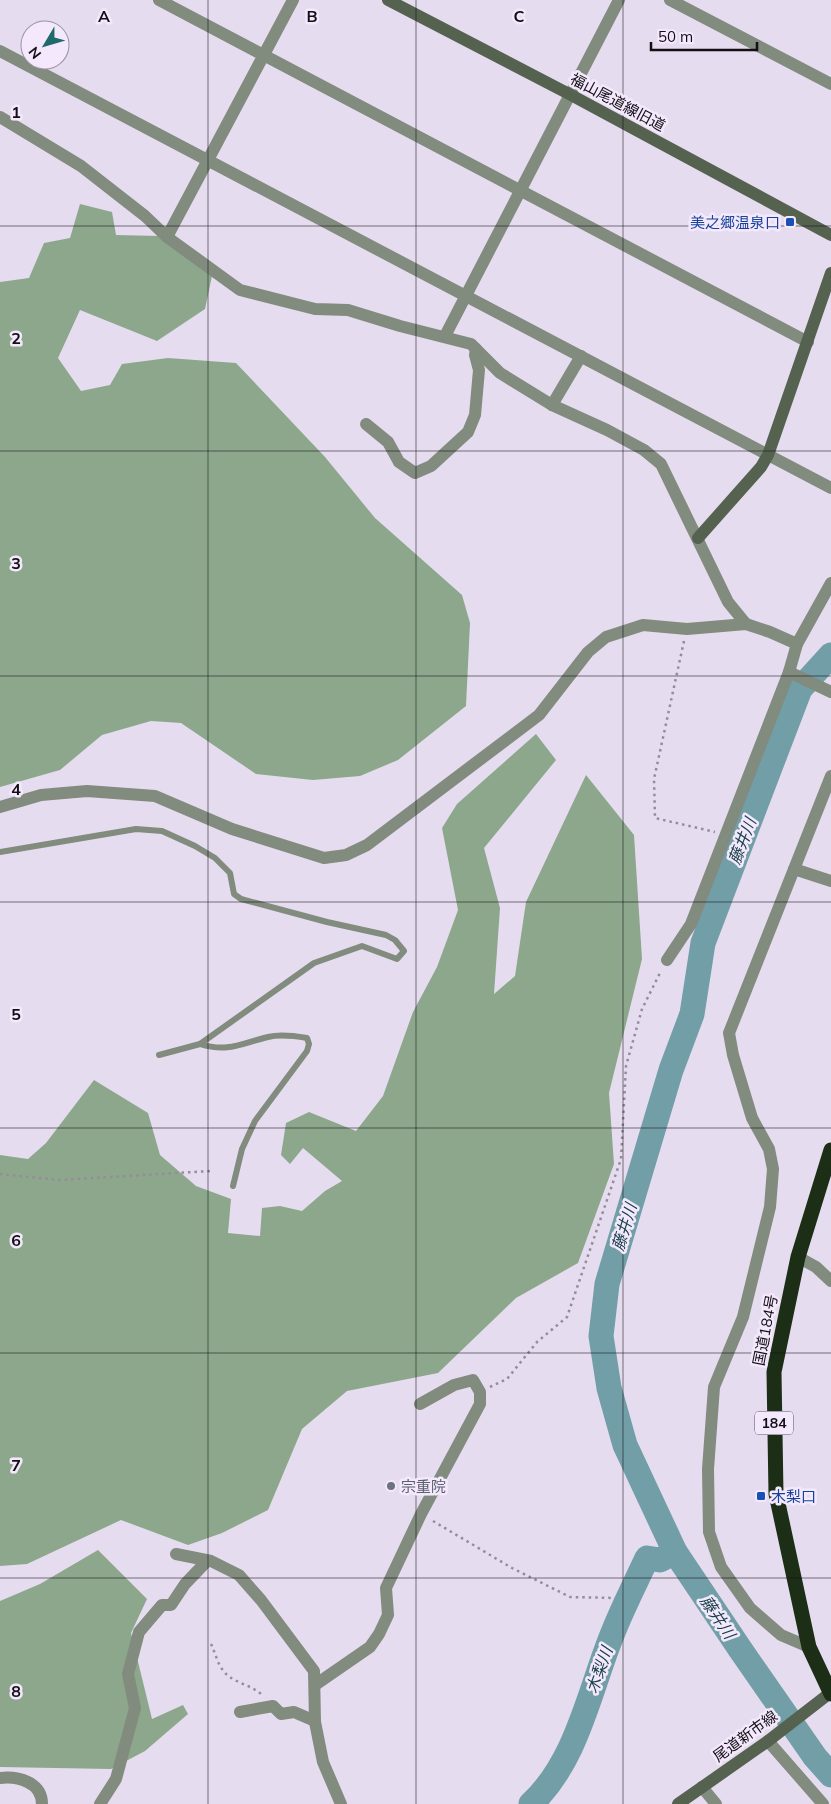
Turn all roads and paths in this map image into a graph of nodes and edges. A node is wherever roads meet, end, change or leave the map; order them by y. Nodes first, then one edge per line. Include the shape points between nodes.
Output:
1 (159, 0) edge
2 (292, 0) edge
3 (388, 0) edge
4 (620, 0) edge
5 (670, 0) edge
6 (0, 51) edge
7 (263, 55) junction
8 (831, 84) edge
9 (571, 95) junction
10 (0, 117) edge
11 (207, 160) junction
12 (520, 189) junction
13 (831, 235) edge
14 (167, 237) junction
15 (831, 273) edge
16 (465, 296) junction
17 (445, 336) junction
18 (808, 342) junction
19 (476, 349) junction
20 (581, 356) junction
21 (552, 405) junction
22 (366, 424) dead end
23 (768, 455) junction
24 (831, 488) edge
25 (698, 538) junction
26 (831, 583) edge
27 (746, 624) junction
28 (687, 629) junction
29 (797, 644) junction
30 (792, 673) junction
31 (831, 692) edge
32 (831, 776) edge
33 (0, 807) edge
34 (726, 834) junction
35 (0, 852) edge
36 (794, 869) junction
37 (831, 881) edge
38 (668, 960) joint
39 (200, 1044) junction
40 (159, 1055) dead end
41 (831, 1150) edge
42 (210, 1171) dead end
43 (0, 1174) edge
44 (233, 1186) dead end
45 (798, 1257) junction
46 (831, 1281) edge
47 (480, 1392) junction
48 (420, 1404) dead end
49 (421, 1514) junction
50 (176, 1554) dead end
51 (207, 1561) junction
52 (614, 1598) dead end
53 (211, 1644) dead end
54 (809, 1646) junction
55 (315, 1684) junction
56 (831, 1694) edge
57 (273, 1706) junction
58 (240, 1712) dead end
59 (315, 1721) junction
60 (768, 1741) junction
61 (0, 1778) edge
62 (702, 1787) junction
63 (42, 1804) edge
64 (100, 1804) edge
65 (341, 1804) edge
66 (678, 1804) edge
67 (716, 1804) edge
68 (823, 1804) edge

1 - 7 street
2 - 7 street
3 - 9 street, 福山尾道線旧道
4 - 9 street
5 - 8 street
6 - 11 street
7 - 11 street
7 - 12 street
9 - 12 street
9 - 13 street, 福山尾道線旧道
10 - 14 street via 81,166
11 - 14 street
11 - 16 street
12 - 16 street
12 - 18 street
14 - 17 street via 240,290 315,310 348,310
15 - 18 street
16 - 17 street
16 - 20 street
17 - 19 street via 471,344
18 - 23 street
19 - 21 street via 500,373
19 - 22 street via 474,355 479,370 475,415 468,432 431,466 415,473 400,462 388,442
20 - 21 street
20 - 23 street
21 - 25 street via 644,450 661,464
23 - 24 street
23 - 25 street
25 - 27 street via 728,602
26 - 29 street
27 - 28 street
27 - 29 street
28 - 33 street via 643,625 606,637 588,652 539,715 367,845 346,855 324,858 272,842 232,829 155,796 87,790 41,795
28 - 34 path via 654,779 655,818
29 - 30 street
30 - 31 street
30 - 34 street
32 - 36 street
34 - 38 street via 691,924
35 - 39 lane via 136,829 162,831 215,858 230,873 234,894 241,900 386,935 404,951 397,959 362,946 314,963
36 - 37 street
36 - 54 street via 729,1032 752,1118 769,1148 773,1169 770,1207 743,1317 714,1387 708,1469 709,1532 722,1567 750,1608 781,1635
38 - 47 path via 642,1009 626,1066 621,1159 568,1317 537,1342 507,1379
39 - 40 lane
39 - 44 lane via 214,1048 238,1047 270,1037 295,1036 306,1038 309,1044 255,1121 242,1149
41 - 45 highway, 国道184号 / 184
42 - 43 path via 59,1180
45 - 46 street
45 - 54 highway, 国道184号 / 184 via 774,1372 776,1494
47 - 48 street via 472,1380
47 - 49 street via 480,1404
49 - 52 path via 512,1568 570,1597
49 - 55 street via 386,1588 388,1615 379,1634 370,1647
50 - 51 street
51 - 55 street via 239,1575 261,1600 314,1672
51 - 64 street via 185,1584 172,1605 162,1605 139,1632 128,1674 135,1708 116,1778
53 - 57 path via 222,1670 254,1687
54 - 56 highway, 国道184号 / 184
55 - 59 street
56 - 60 street, 尾道新市線
57 - 58 street
57 - 59 street via 281,1714 294,1712
59 - 65 street via 323,1762
60 - 62 street, 尾道新市線
60 - 68 street
61 - 63 street via 22,1779 34,1786
62 - 66 street, 尾道新市線
62 - 67 street

